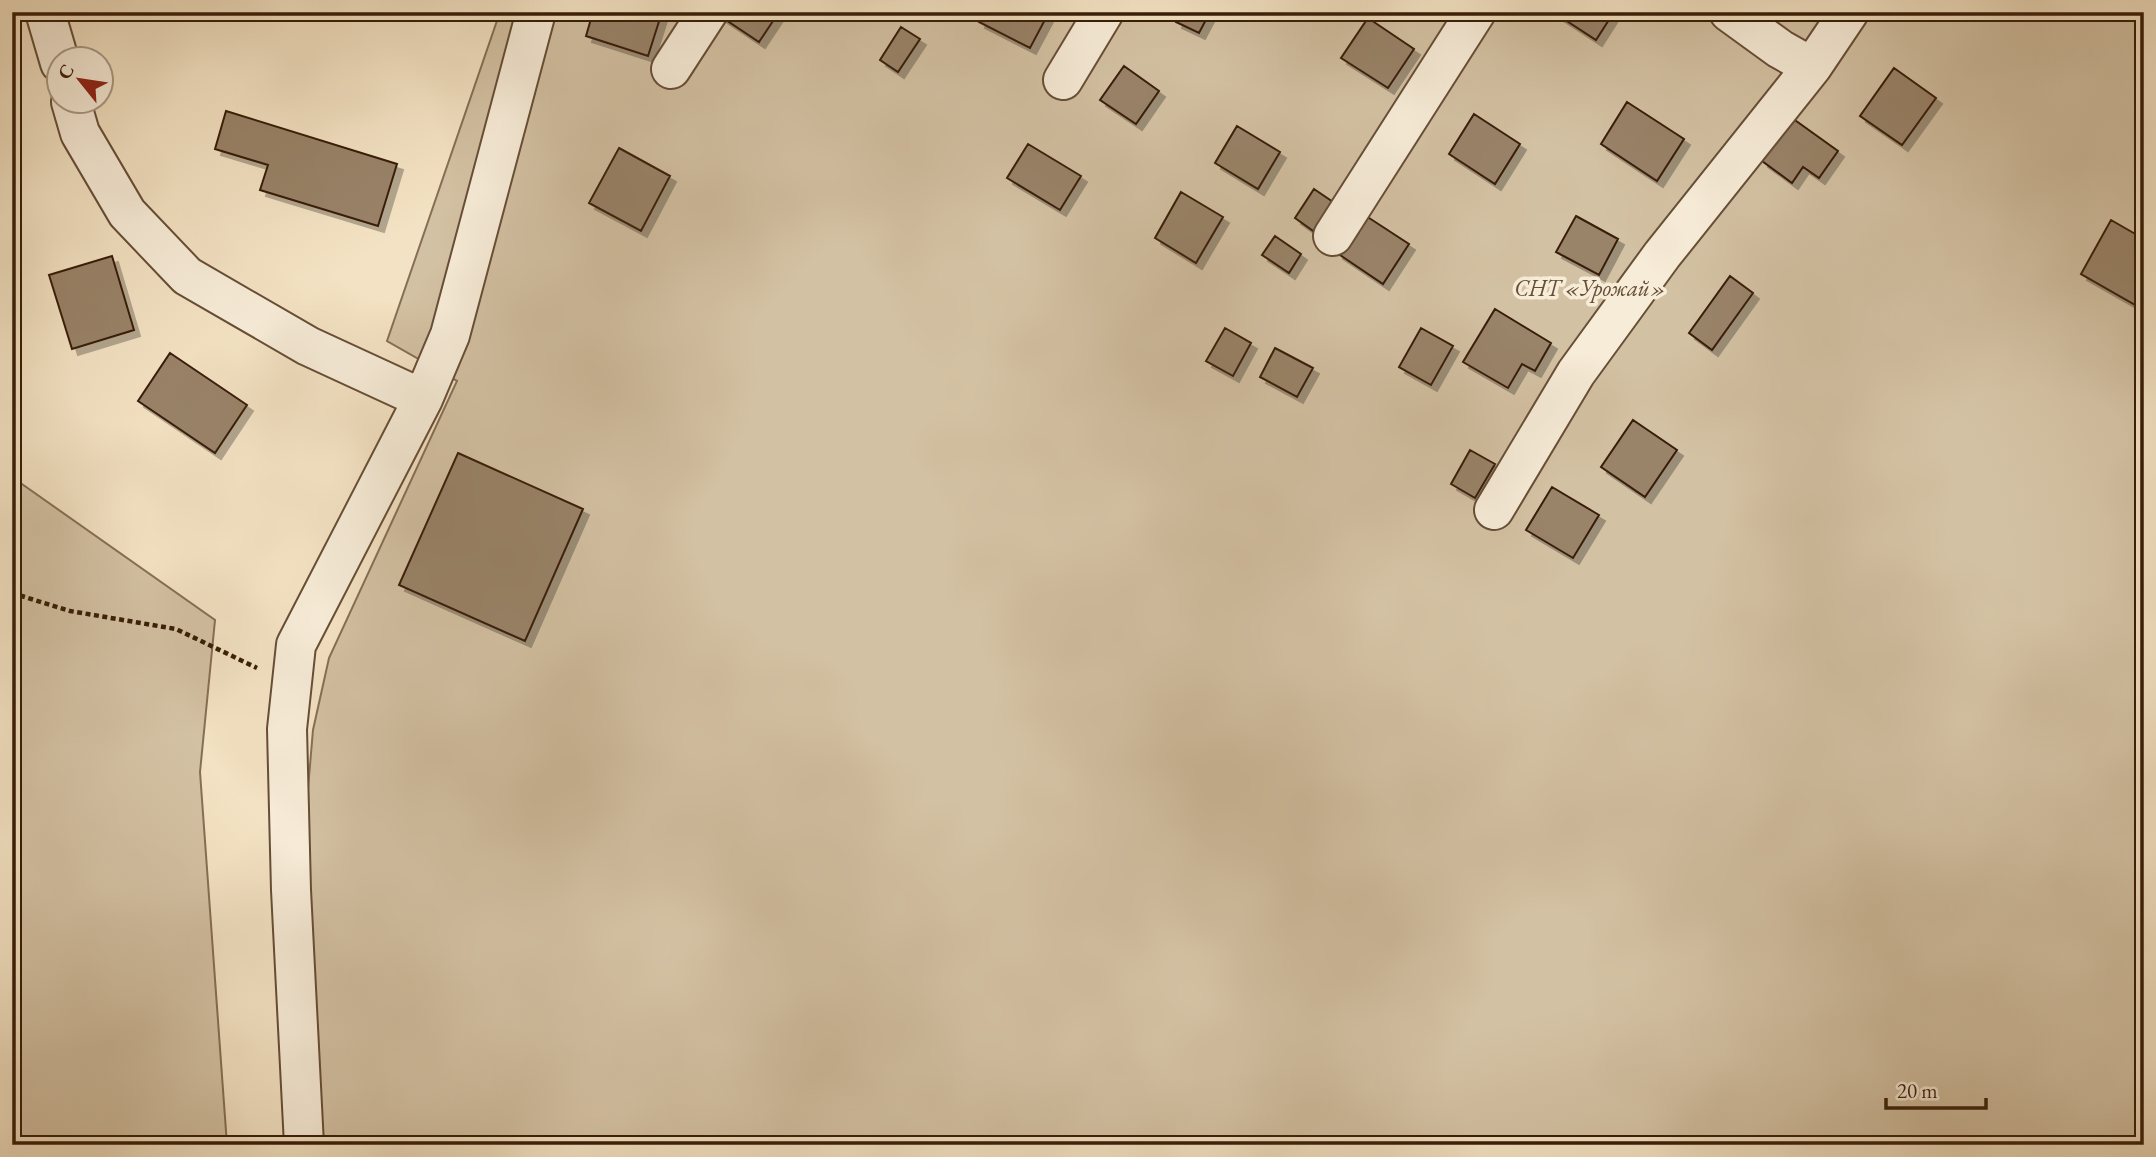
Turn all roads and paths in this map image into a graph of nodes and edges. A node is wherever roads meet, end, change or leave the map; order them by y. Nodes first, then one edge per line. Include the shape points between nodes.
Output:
1 (45, 12) edge
2 (536, 12) edge
3 (708, 12) edge
4 (1104, 12) edge
5 (1476, 12) edge
6 (1729, 12) edge
7 (1849, 12) edge
8 (55, 46) edge
9 (1812, 67) junction
10 (671, 69) dead end
11 (1063, 80) dead end
12 (75, 116) edge
13 (1333, 236) dead end
14 (423, 399) junction
15 (1494, 510) dead end
16 (12, 593) edge
17 (292, 685) junction
18 (304, 1145) edge

1 - 8 street
2 - 14 street via 450,335
3 - 10 street
4 - 11 street
5 - 13 street
6 - 9 street
7 - 9 street
9 - 15 street via 1662,255 1576,373
12 - 14 street via 80,133 127,212 187,276 308,346
14 - 17 street via 300,633
16 - 17 path via 70,611 176,629
17 - 18 street via 287,729 291,890

